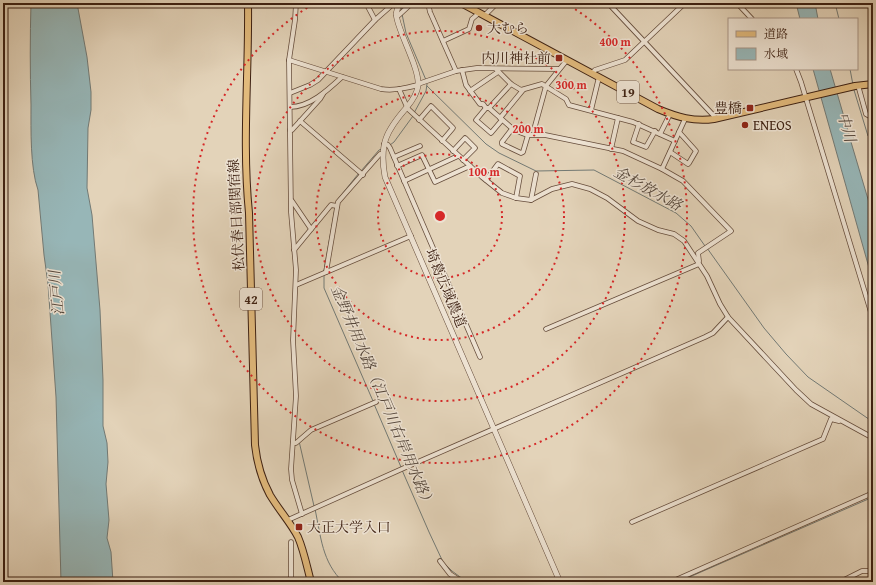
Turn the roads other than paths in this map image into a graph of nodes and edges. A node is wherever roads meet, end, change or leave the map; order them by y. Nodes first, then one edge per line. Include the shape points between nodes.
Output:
1 (248, 3) edge
2 (296, 3) edge
3 (366, 3) edge
4 (412, 3) edge
5 (428, 3) edge
6 (461, 3) edge
7 (497, 3) edge
8 (608, 3) edge
9 (685, 3) edge
10 (737, 3) edge
11 (398, 5) edge
12 (396, 14) junction
13 (482, 14) junction
14 (751, 18) edge
15 (375, 20) junction
16 (443, 41) junction
17 (645, 42) junction
18 (289, 60) junction
19 (566, 60) junction
20 (559, 69) junction
21 (462, 70) junction
22 (796, 70) edge
23 (456, 71) junction
24 (497, 71) junction
25 (326, 72) junction
26 (592, 73) junction
27 (342, 77) junction
28 (599, 77) junction
29 (511, 84) junction
30 (873, 84) edge
31 (418, 85) junction
32 (546, 86) junction
33 (857, 86) junction
34 (399, 89) junction
35 (523, 90) junction
36 (470, 91) junction
37 (290, 93) junction
38 (323, 93) junction
39 (806, 97) junction
40 (301, 105) junction
41 (290, 107) junction
42 (407, 107) junction
43 (488, 108) junction
44 (591, 110) junction
45 (308, 112) junction
46 (670, 114) junction
47 (618, 118) junction
48 (873, 118) edge
49 (501, 119) junction
50 (685, 119) junction
51 (714, 119) junction
52 (419, 120) junction
53 (300, 121) junction
54 (638, 124) junction
55 (535, 126) dead end
56 (512, 128) junction
57 (290, 130) junction
58 (655, 131) junction
59 (679, 132) junction
60 (660, 134) junction
61 (528, 135) junction
62 (442, 141) junction
63 (675, 141) junction
64 (387, 146) junction
65 (420, 146) dead end
66 (611, 149) junction
67 (453, 151) junction
68 (670, 152) junction
69 (383, 154) junction
70 (458, 156) junction
71 (394, 157) junction
72 (463, 160) junction
73 (398, 166) junction
74 (470, 166) junction
75 (429, 169) junction
76 (662, 169) junction
77 (361, 173) junction
78 (536, 174) dead end
79 (404, 180) junction
80 (486, 180) junction
81 (516, 198) junction
82 (291, 200) junction
83 (531, 200) junction
84 (336, 206) junction
85 (311, 229) junction
86 (411, 236) junction
87 (294, 250) junction
88 (699, 264) junction
89 (326, 272) junction
90 (296, 285) junction
91 (728, 317) junction
92 (873, 319) edge
93 (546, 329) dead end
94 (480, 357) dead end
95 (374, 403) dead end
96 (851, 425) junction
97 (494, 429) junction
98 (873, 438) edge
99 (293, 443) junction
100 (873, 494) edge
101 (302, 514) junction
102 (288, 520) junction
103 (632, 522) dead end
104 (291, 542) dead end
105 (440, 561) dead end
106 (448, 564) dead end
107 (444, 568) junction
108 (873, 571) edge
109 (873, 575) edge
110 (291, 582) edge
111 (311, 582) edge
112 (462, 582) edge
113 (560, 582) edge
114 (671, 582) edge
115 (840, 582) edge
116 (870, 582) edge

1 - 102 main road, 松伏春日部関宿線 / 42 via 245,148 250,221 255,445 264,483 270,496
2 - 18 street
3 - 15 street
4 - 12 street via 399,15
5 - 16 street
6 - 13 main road, 19
7 - 13 street
8 - 17 street
9 - 17 street
10 - 14 street
11 - 12 street
11 - 15 street via 392,5
12 - 31 street via 416,71
13 - 16 street via 472,19 469,29
13 - 19 main road, 19
15 - 25 street
16 - 23 street
17 - 26 street via 625,60
17 - 51 street via 714,116
18 - 25 street
18 - 37 street
19 - 20 street
19 - 26 main road, 19
20 - 24 street
20 - 32 street
21 - 23 street
21 - 24 street via 477,68
21 - 36 street
22 - 39 street
23 - 31 street
24 - 29 street
24 - 36 street
25 - 27 street
25 - 37 street via 310,85
26 - 28 main road, 19
27 - 34 street via 381,89
27 - 38 street
28 - 44 street
28 - 46 main road, 19
29 - 35 street
29 - 43 street
30 - 33 main road, 19
31 - 34 street
31 - 42 street, 埼葛広域農道 via 417,93
32 - 35 street via 542,84
32 - 44 street via 566,99 570,105
32 - 55 street
33 - 39 main road, 19
33 - 48 street via 866,114
34 - 42 street
35 - 49 street
36 - 43 street via 480,104
37 - 41 street
38 - 40 street
38 - 45 street
39 - 51 main road, 19
39 - 92 street
40 - 41 street
40 - 45 street
41 - 57 street
42 - 52 street
42 - 64 street, 埼葛広域農道 via 387,135
43 - 49 street
43 - 49 street via 476,120 491,133
44 - 47 street
45 - 53 street
46 - 50 main road, 19
46 - 60 street
47 - 54 street
47 - 66 street
49 - 56 street
50 - 51 main road, 19
50 - 59 street
52 - 62 street
52 - 62 street via 431,106 453,128
53 - 57 street
53 - 77 street
54 - 58 street
54 - 58 street via 633,142 646,147
56 - 61 street
56 - 61 street via 502,144 523,152
57 - 82 street
58 - 60 street
59 - 63 street
59 - 68 street via 696,151 688,164
60 - 63 street
61 - 66 street via 545,135
62 - 67 street
63 - 68 street
64 - 69 street, 埼葛広域農道
64 - 71 street
65 - 71 street
66 - 76 street via 631,154
67 - 70 street
67 - 72 street via 465,138 475,148
68 - 76 street
69 - 77 street
69 - 86 street, 埼葛広域農道 via 385,177
70 - 72 street
70 - 75 street
71 - 73 street
72 - 74 street
73 - 75 street via 422,155
73 - 79 street
74 - 75 street via 435,182
74 - 80 street
75 - 79 street
76 - 88 street via 683,181 731,231 698,253
77 - 84 street
78 - 83 street
79 - 94 street
80 - 81 street via 502,193
80 - 81 street via 498,164 520,176
81 - 83 street
82 - 85 street
82 - 87 street
83 - 88 street via 552,189 572,184 590,189 638,221 674,234 684,241
84 - 85 street via 331,205
84 - 89 street
85 - 87 street
86 - 89 street
86 - 97 street, 埼葛広域農道
87 - 90 street
88 - 91 street via 708,276
88 - 93 street
89 - 90 street
90 - 99 street via 293,340 296,396
91 - 96 street via 811,404
91 - 97 street via 713,333 705,337
95 - 99 street via 311,430
96 - 98 street
96 - 103 street via 831,419 823,439
97 - 101 street
97 - 113 street, 埼葛広域農道
99 - 101 street via 292,480
100 - 114 street
101 - 102 street
102 - 111 main road, 松伏春日部関宿線 / 42 via 301,545
104 - 110 street
105 - 107 street
106 - 107 street
107 - 112 street
108 - 115 street via 862,571
109 - 116 street

